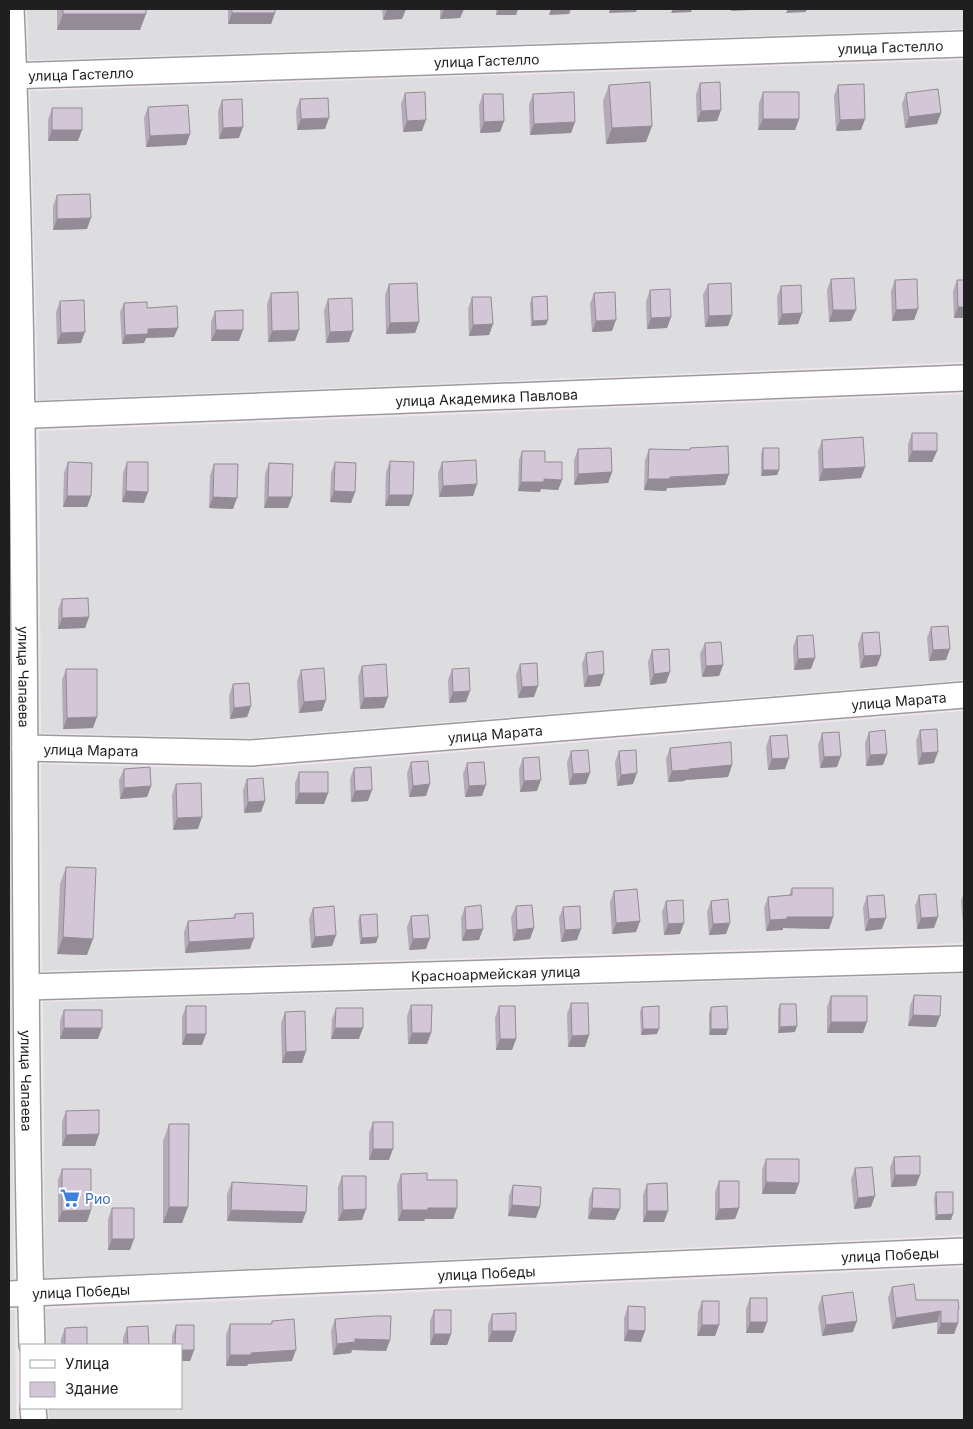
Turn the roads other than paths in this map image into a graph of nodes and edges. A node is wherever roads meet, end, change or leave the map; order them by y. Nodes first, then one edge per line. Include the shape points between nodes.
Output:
1 (11, 9) edge
2 (964, 44) edge
3 (12, 76) edge
4 (964, 378) edge
5 (16, 416) edge
6 (964, 695) edge
7 (25, 748) junction
8 (964, 959) edge
9 (27, 987) junction
10 (964, 1251) edge
11 (20, 1294) edge
12 (32, 1344) edge

1 - 3 street, улица Чапаева
2 - 3 street, улица Гастелло
3 - 5 street, улица Чапаева
4 - 5 street, улица Академика Павлова
5 - 7 street, улица Чапаева
6 - 7 street, улица Марата via 251,753
7 - 9 street, улица Чапаева
8 - 9 street, Красноармейская улица
9 - 11 street, улица Чапаева
10 - 11 street, улица Победы
11 - 12 street, улица Чапаева

